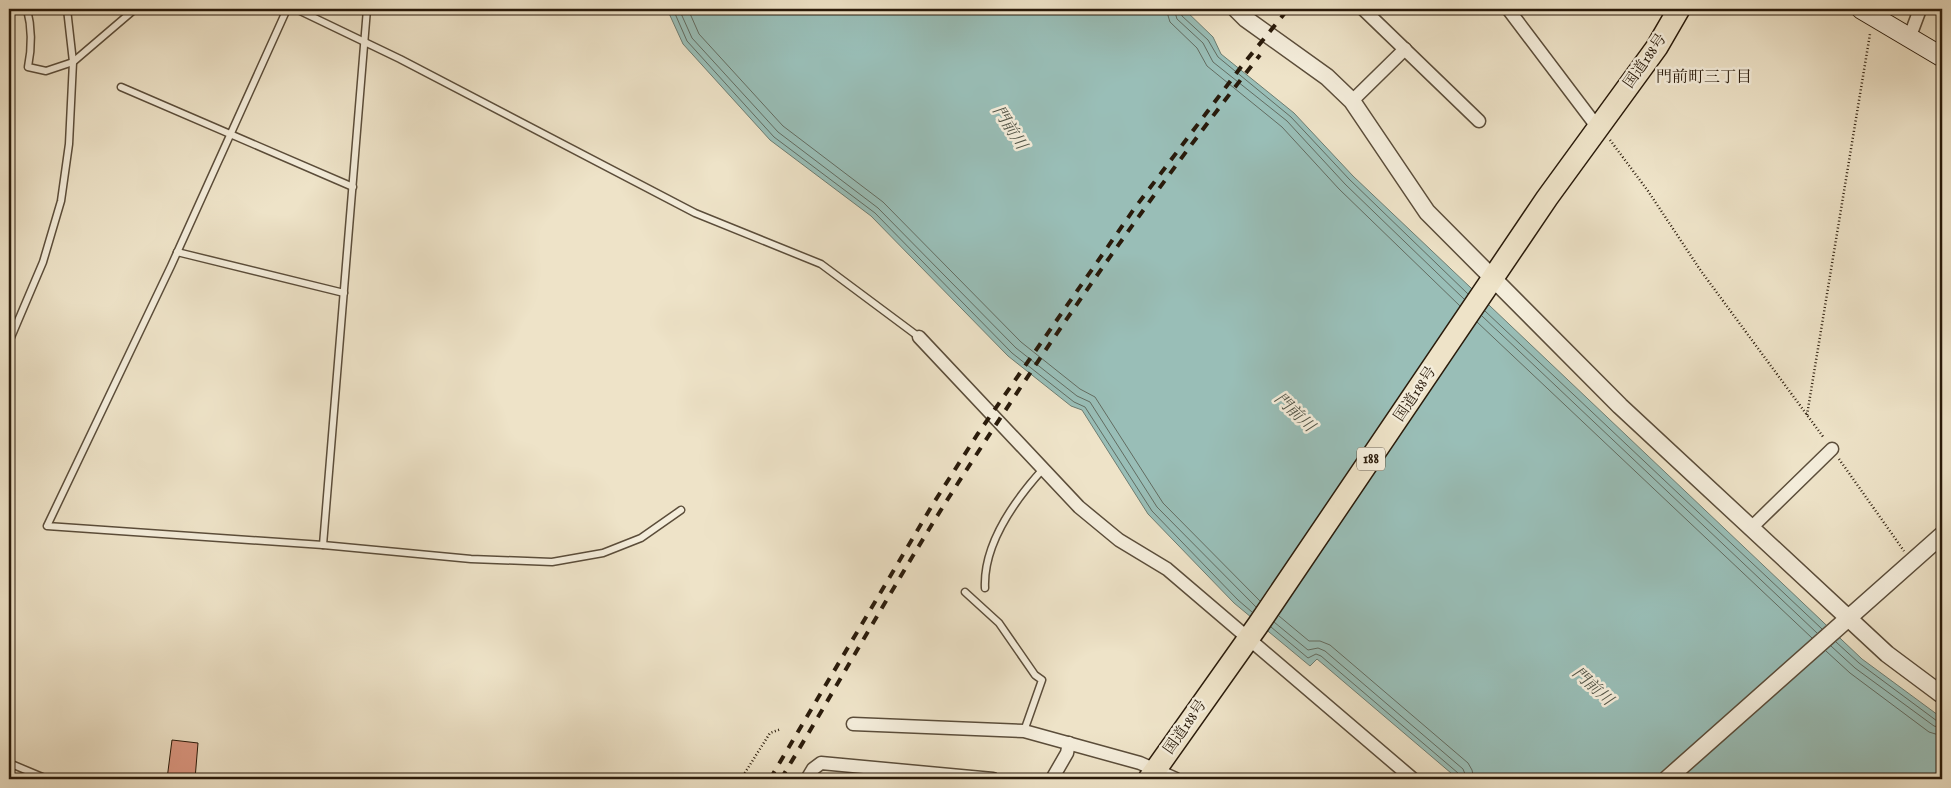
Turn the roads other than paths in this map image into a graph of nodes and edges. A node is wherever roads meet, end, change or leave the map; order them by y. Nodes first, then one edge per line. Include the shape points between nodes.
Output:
1 (27, 9) edge
2 (67, 9) edge
3 (135, 9) edge
4 (287, 9) edge
5 (296, 9) edge
6 (367, 9) edge
7 (1236, 9) edge
8 (1363, 9) edge
9 (1508, 9) edge
10 (1680, 9) edge
11 (1916, 9) edge
12 (1867, 12) edge
13 (1910, 36) junction
14 (365, 42) junction
15 (1405, 49) junction
16 (1942, 57) edge
17 (74, 62) junction
18 (121, 87) dead end
19 (1352, 101) junction
20 (1479, 121) dead end
21 (1598, 128) junction
22 (230, 134) junction
23 (352, 187) junction
24 (177, 252) junction
25 (1489, 285) junction
26 (344, 293) junction
27 (919, 338) joint
28 (9, 342) edge
29 (1832, 448) road end
30 (1043, 469) junction
31 (681, 510) dead end
32 (1751, 528) junction
33 (1942, 535) edge
34 (324, 545) junction
35 (985, 588) dead end
36 (965, 592) dead end
37 (1844, 621) junction
38 (1252, 632) junction
39 (1942, 696) edge
40 (853, 724) dead end
41 (1024, 731) junction
42 (1069, 743) junction
43 (9, 763) edge
44 (1152, 775) edge
45 (919, 776) edge
46 (47, 779) edge
47 (807, 779) edge
48 (993, 779) edge
49 (1052, 779) edge
50 (1176, 779) edge
51 (1413, 779) edge
52 (1667, 779) edge

1 - 17 lane via 31,24 28,67 46,71
2 - 17 lane
3 - 17 lane
4 - 22 lane
5 - 14 lane
6 - 14 lane
7 - 19 street via 1327,77
8 - 15 street
9 - 21 street
10 - 21 highway, 国道188号 / 188 via 1657,48
11 - 13 street via 1919,12
12 - 13 main road
13 - 16 main road
14 - 23 lane
14 - 27 lane via 695,213 820,264
15 - 19 street
15 - 20 street
17 - 28 lane via 68,144 57,220 44,262
18 - 22 lane
19 - 25 street via 1427,212
21 - 25 highway, 国道188号 / 188
22 - 23 lane
22 - 24 lane
23 - 26 lane
24 - 26 lane
24 - 34 lane via 47,526
25 - 32 street
25 - 38 highway, 国道188号 / 188
26 - 34 lane
27 - 30 street
29 - 32 street
30 - 35 lane via 1014,506 993,546 984,574
30 - 38 street via 1078,506 1119,540 1167,569
31 - 34 lane via 641,538 603,553 552,562 471,559
32 - 37 street
33 - 37 street
36 - 41 lane via 999,623 1035,675 1042,680
37 - 39 street
37 - 52 street
38 - 44 highway, 国道188号 / 188
38 - 51 street
40 - 41 street
41 - 42 street
42 - 44 street via 1140,763
42 - 49 street
43 - 46 lane
44 - 50 street
45 - 47 street via 822,763
45 - 48 street

